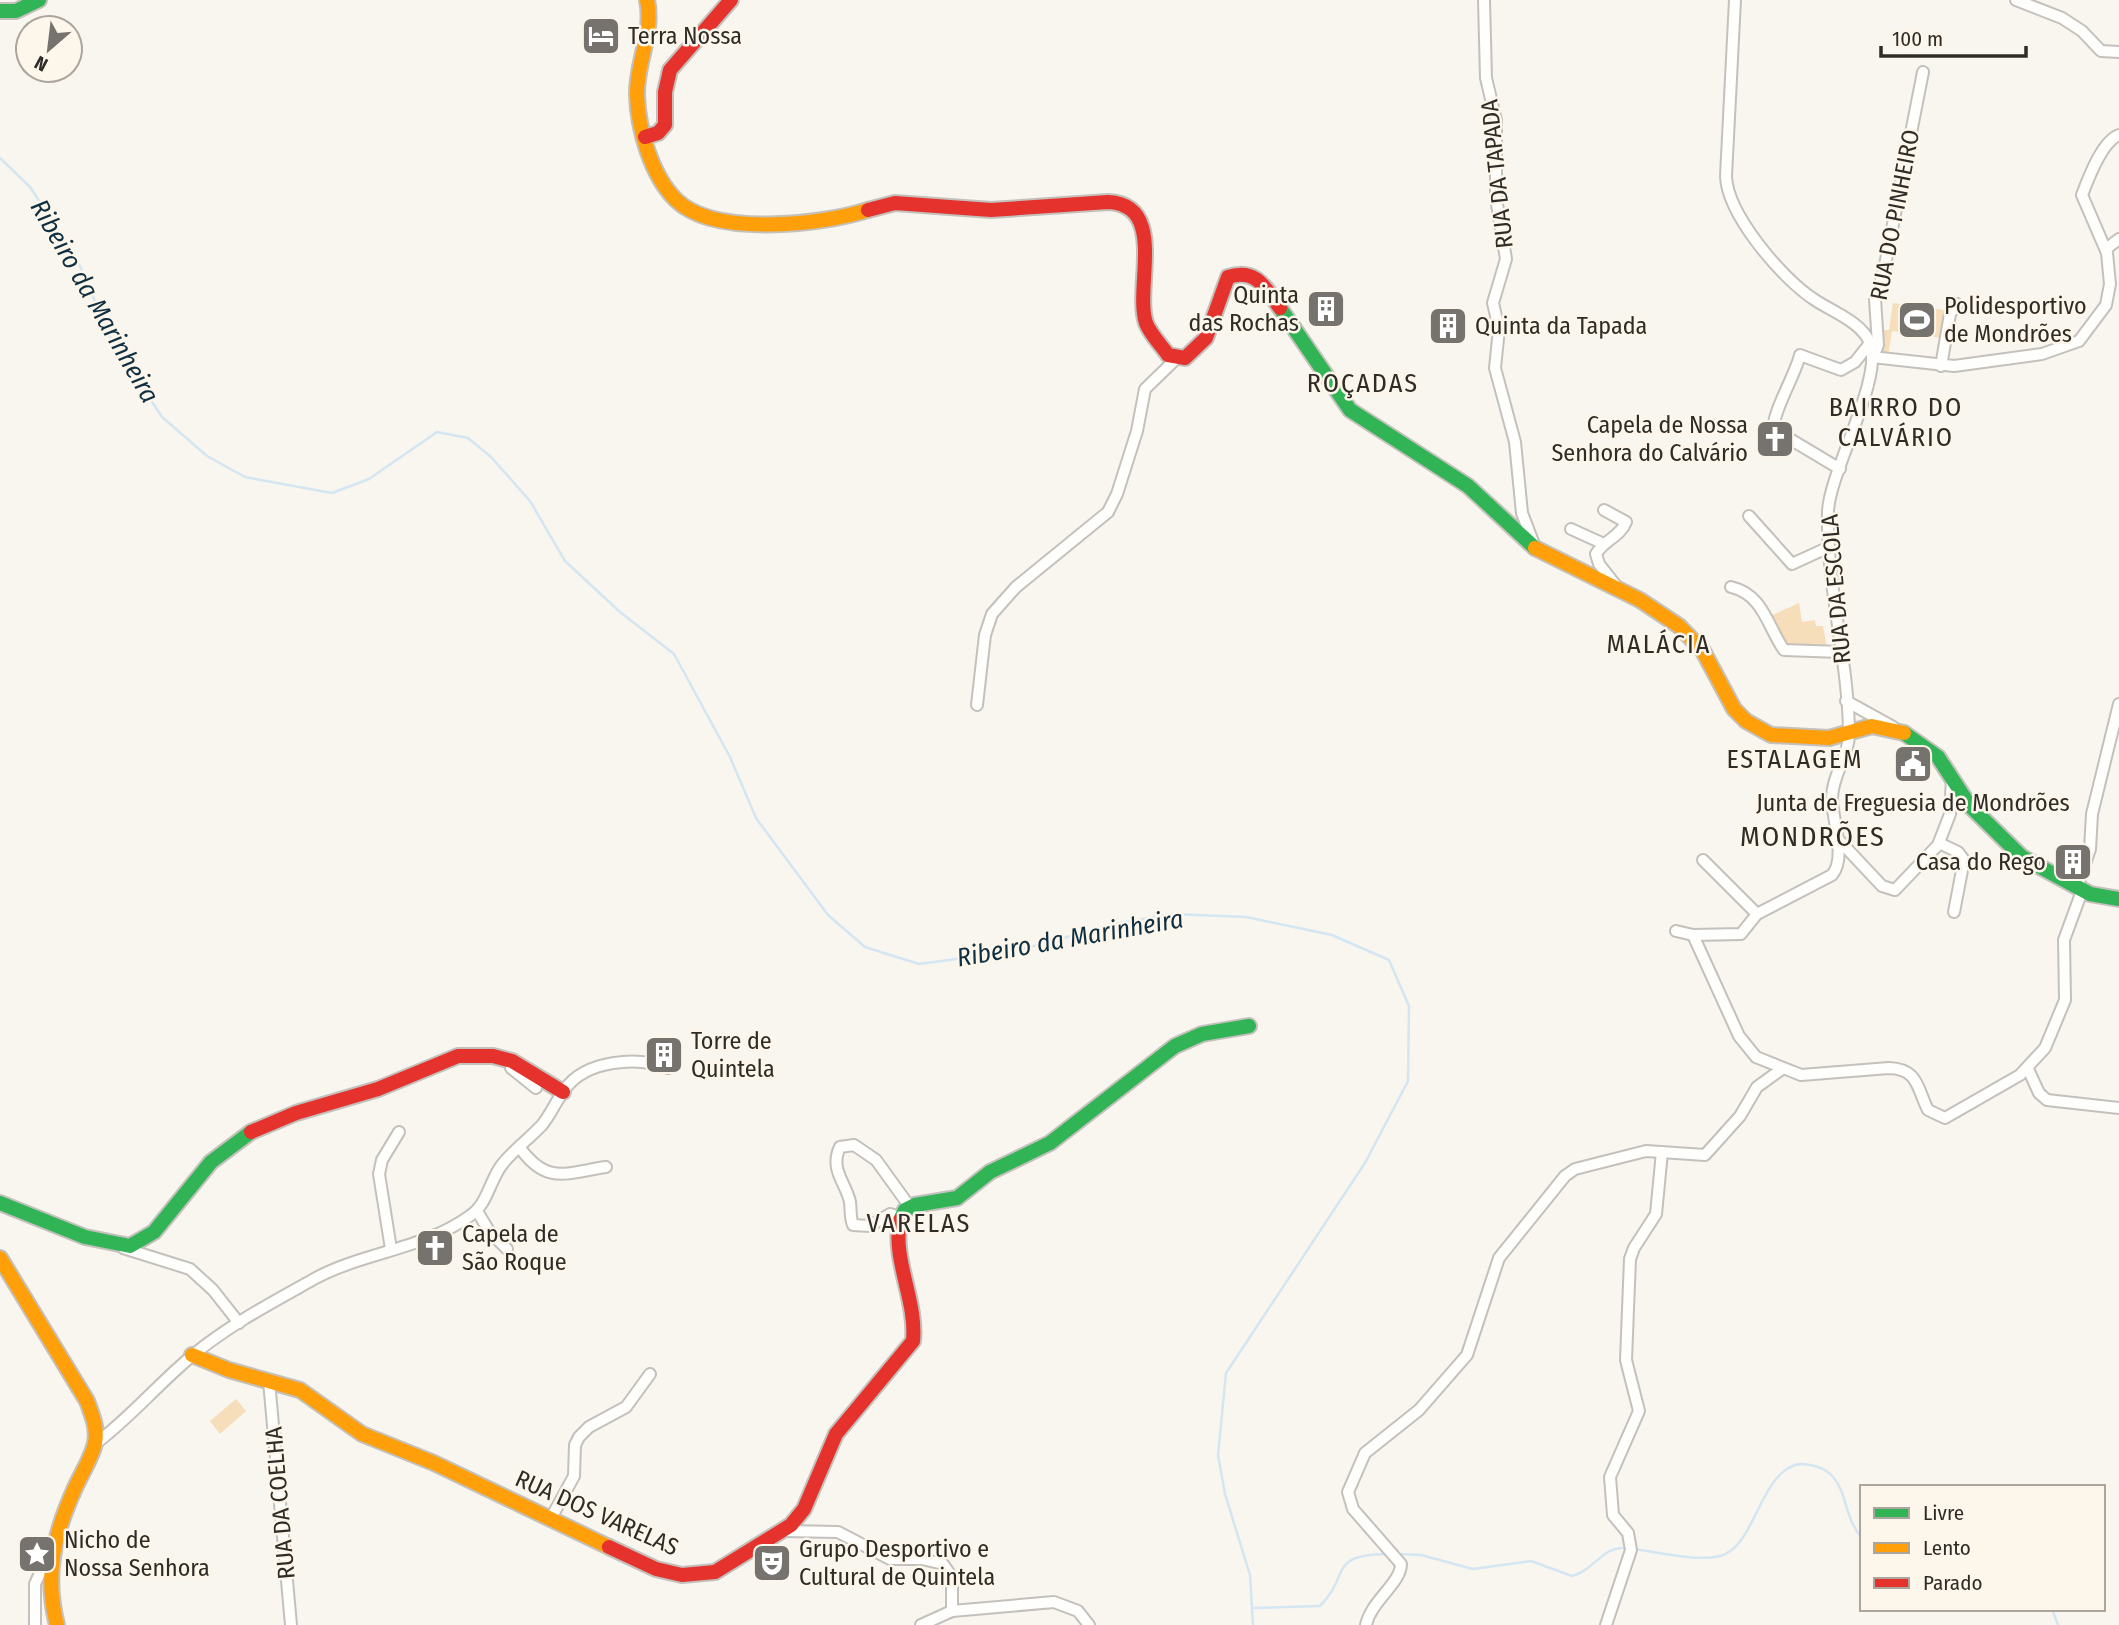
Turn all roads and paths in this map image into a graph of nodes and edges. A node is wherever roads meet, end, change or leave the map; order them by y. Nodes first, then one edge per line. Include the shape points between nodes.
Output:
1 (39, 0) edge
2 (647, 0) edge
3 (731, 0) edge
4 (1484, 0) edge
5 (1735, 0) edge
6 (2016, 0) edge
7 (0, 11) edge
8 (2119, 52) edge
9 (1923, 72) dead end
10 (2119, 135) edge
11 (645, 138) junction
12 (2119, 239) edge
13 (2106, 249) junction
14 (1957, 304) dead end
15 (1870, 343) junction
16 (1872, 357) junction
17 (1177, 358) junction
18 (1941, 366) junction
19 (1840, 469) junction
20 (1605, 510) dead end
21 (1749, 516) dead end
22 (1571, 529) dead end
23 (1584, 535) junction
24 (1604, 544) junction
25 (1829, 547) junction
26 (1536, 549) junction
27 (1596, 558) junction
28 (1731, 587) dead end
29 (1619, 590) junction
30 (1841, 652) junction
31 (1846, 701) junction
32 (2119, 704) edge
33 (977, 705) dead end
34 (1849, 732) junction
35 (1908, 735) junction
36 (1952, 776) junction
37 (1836, 837) junction
38 (1939, 843) junction
39 (1703, 860) dead end
40 (2080, 889) junction
41 (2119, 899) edge
42 (1954, 912) dead end
43 (1757, 915) junction
44 (1676, 930) dead end
45 (1693, 935) junction
46 (1249, 1026) dead end
47 (468, 1055) junction
48 (668, 1068) dead end
49 (1782, 1069) junction
50 (2028, 1069) junction
51 (536, 1087) dead end
52 (563, 1092) junction
53 (2119, 1108) edge
54 (399, 1132) dead end
55 (520, 1148) junction
56 (1662, 1152) junction
57 (606, 1167) dead end
58 (0, 1203) edge
59 (477, 1211) junction
60 (905, 1212) junction
61 (121, 1247) junction
62 (391, 1249) junction
63 (507, 1249) dead end
64 (0, 1258) edge
65 (239, 1323) junction
66 (192, 1355) junction
67 (650, 1374) dead end
68 (269, 1381) junction
69 (95, 1444) junction
70 (550, 1520) junction
71 (784, 1531) junction
72 (50, 1550) junction
73 (952, 1611) junction
74 (35, 1625) edge
75 (57, 1625) edge
76 (291, 1625) edge
77 (921, 1625) edge
78 (1089, 1625) edge
79 (1366, 1625) edge
80 (1606, 1625) edge

1 - 7 street via 16,11
2 - 11 street via 649,17 637,89
3 - 11 street via 670,71 664,92 666,125
4 - 26 street, RUA DA TAPADA via 1486,78 1496,120 1497,205 1506,262 1493,303 1499,329 1496,372 1516,446 1522,513
5 - 15 street via 1726,176 1729,194 1783,274 1855,326
6 - 8 street via 2062,18 2101,51
9 - 16 street, RUA DO PINHEIRO via 1875,299 1878,345
10 - 13 street via 2105,148 2082,198
11 - 17 street via 673,197 703,215 732,223 849,215 895,203 987,210 1126,204 1143,229 1147,326 1166,353
12 - 13 street
13 - 18 street via 2109,296 2079,341 2042,354
14 - 18 street via 1950,314
15 - 16 street
15 - 19 street via 1855,362 1841,370 1800,355 1774,419 1780,433
16 - 18 street
16 - 19 street, RUA DA ESCOLA
17 - 26 street via 1187,357 1205,341 1228,277 1241,273 1259,278 1347,407 1468,486
17 - 33 street via 1145,389 1137,431 1108,512 992,614
19 - 25 street, RUA DA ESCOLA via 1829,504
20 - 24 street via 1626,523 1620,534
21 - 25 street via 1792,564
22 - 23 street
23 - 24 street
23 - 27 street
24 - 27 street
25 - 30 street, RUA DA ESCOLA
26 - 29 street
27 - 29 street
28 - 30 street via 1755,599 1784,650
29 - 34 street via 1688,633 1734,709 1753,726 1771,735 1801,739
30 - 31 street, RUA DA ESCOLA
31 - 34 street, RUA DA ESCOLA
31 - 35 street
32 - 40 street via 2092,814 2090,849
34 - 35 street via 1877,726
34 - 37 street via 1833,789
35 - 36 street via 1934,753
36 - 38 street via 1950,814
36 - 40 street via 1973,809 2022,857
37 - 38 street via 1882,886 1893,890
37 - 43 street via 1838,863 1832,875
38 - 42 street via 1958,852 1965,862
39 - 43 street
40 - 41 street
40 - 50 street via 2064,940 2065,1000 2045,1048
43 - 45 street via 1741,934
44 - 45 street
45 - 49 street via 1744,1044 1756,1057
46 - 60 street via 1202,1034 1175,1046 1050,1143 990,1172 957,1198
47 - 51 street via 518,1071
47 - 52 street via 514,1062
47 - 61 street via 438,1059 380,1089 285,1116 251,1131 208,1165 150,1237
48 - 52 street via 646,1062 615,1063 591,1071
49 - 50 street via 1805,1075 1903,1070 1917,1080 1928,1110 1941,1118
49 - 56 street via 1757,1087 1740,1116 1708,1153
50 - 53 street via 2047,1100
52 - 55 street
54 - 62 street via 379,1174
55 - 57 street via 544,1173
55 - 59 street via 499,1168
56 - 79 street via 1636,1152 1579,1167 1565,1176 1497,1263 1465,1359 1419,1410 1363,1456 1348,1501 1394,1553 1400,1571 1376,1601
56 - 80 street via 1655,1218 1630,1259 1626,1360 1639,1414 1608,1482 1613,1515 1627,1531 1631,1549
58 - 61 street
59 - 62 street
59 - 63 street
60 - 60 street via 870,1155 854,1145 840,1147 838,1174 850,1201 853,1226 870,1226 890,1214
60 - 71 street, RUA DOS VARELAS via 899,1248 915,1321 913,1341 836,1434 804,1509
61 - 65 street via 190,1269
62 - 65 street via 319,1276
64 - 69 street via 87,1401 95,1422
65 - 66 street
66 - 68 street, RUA DOS VARELAS
66 - 69 street
67 - 70 street via 626,1407 579,1437 574,1476
68 - 70 street, RUA DOS VARELAS via 310,1395 362,1434 434,1463
68 - 76 street, RUA DA COELHA
69 - 72 street
70 - 71 street, RUA DOS VARELAS via 656,1569 682,1575 723,1569
71 - 73 street via 838,1532 890,1559 937,1562 951,1572
72 - 74 street via 35,1584
72 - 75 street via 47,1584
73 - 77 street
73 - 78 street via 1057,1602 1078,1611

